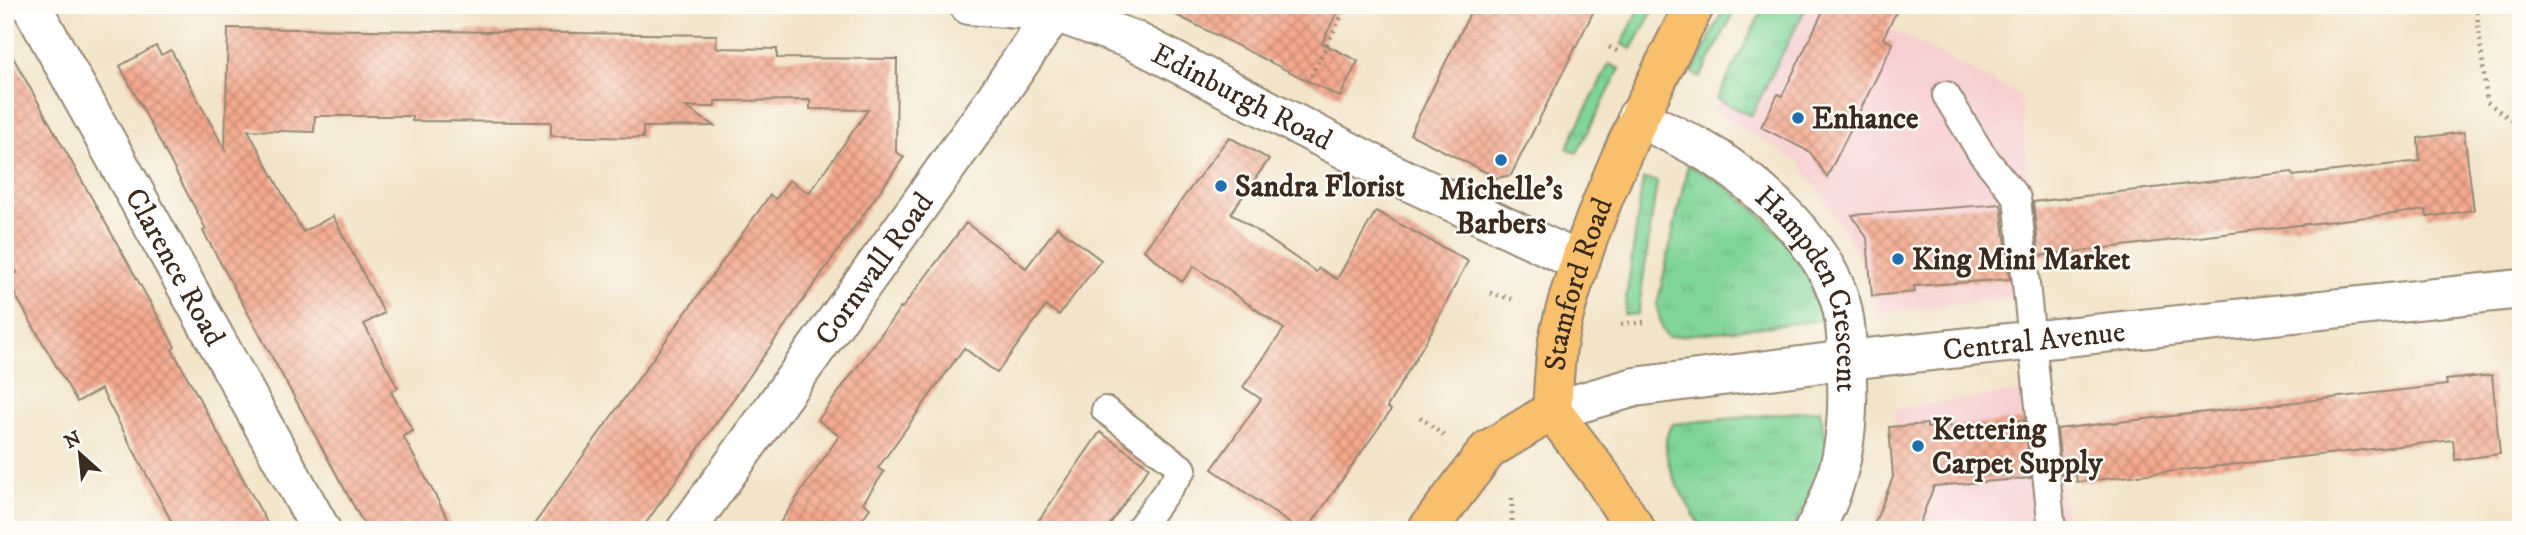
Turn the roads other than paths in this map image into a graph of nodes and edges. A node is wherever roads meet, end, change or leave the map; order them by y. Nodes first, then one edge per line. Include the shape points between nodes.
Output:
1 (969, 5) edge
2 (1695, 5) edge
3 (36, 7) edge
4 (1057, 9) edge
5 (1946, 95) dead end
6 (1637, 117) junction
7 (1580, 262) junction
8 (2521, 289) edge
9 (2033, 340) junction
10 (1847, 360) junction
11 (1105, 410) dead end
12 (1552, 411) junction
13 (321, 530) edge
14 (686, 530) edge
15 (1138, 530) edge
16 (1427, 530) edge
17 (1636, 530) edge
18 (1814, 530) edge
19 (2052, 530) edge

1 - 4 street, Edinburgh Road
2 - 6 main road, Stamford Road
3 - 13 street, Clarence Road
4 - 7 street, Edinburgh Road via 1133,40 1389,172
4 - 14 street, Cornwall Road
5 - 9 lane via 1981,153 2017,198
6 - 7 main road, Stamford Road
6 - 10 street, Hampden Crescent via 1717,159 1800,232 1838,293
7 - 12 main road, Stamford Road via 1559,334
8 - 9 street, Central Avenue
9 - 10 street, Central Avenue
9 - 19 lane
10 - 12 street, Central Avenue via 1635,387
10 - 18 street, Hampden Crescent via 1846,437 1838,476
11 - 15 lane via 1182,469
12 - 16 main road, Stamford Road via 1488,450
12 - 17 main road

